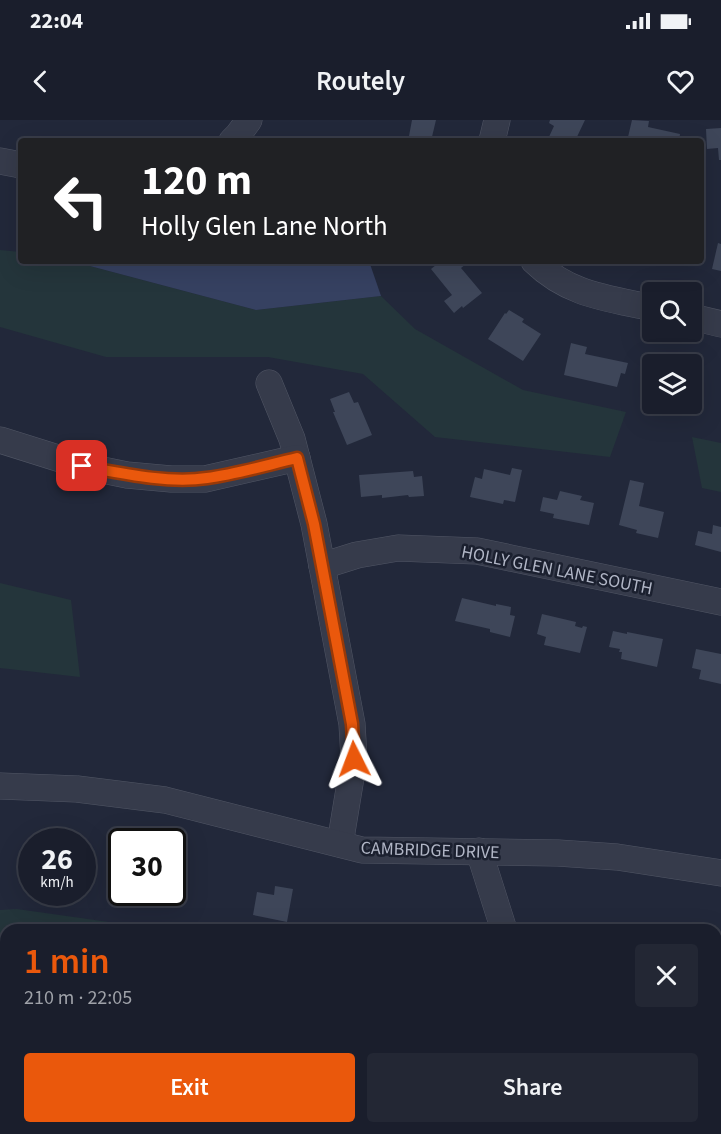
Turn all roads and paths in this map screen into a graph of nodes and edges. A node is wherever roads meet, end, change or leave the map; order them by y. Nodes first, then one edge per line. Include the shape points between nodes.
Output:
1 (249, 120) edge
2 (497, 120) edge
3 (235, 138) edge
4 (493, 138) edge
5 (0, 161) edge
6 (18, 164) edge
7 (538, 264) edge
8 (642, 306) edge
9 (702, 319) edge
10 (721, 324) edge
11 (269, 383) dead end
12 (0, 440) edge
13 (297, 458) junction
14 (322, 566) junction
15 (721, 602) edge
16 (0, 786) edge
17 (340, 844) junction
18 (479, 852) junction
19 (721, 873) edge
20 (502, 924) edge

1 - 3 street
2 - 4 street
5 - 6 street
7 - 8 street via 582,292
9 - 10 street
11 - 13 street
12 - 13 street via 82,466 171,479 205,479
13 - 14 street
14 - 15 street, HOLLY GLEN LANE SOUTH via 398,548 477,551
14 - 17 street via 353,736 354,759
16 - 17 street, CAMBRIDGE DRIVE via 77,789 165,800
17 - 18 street, CAMBRIDGE DRIVE via 362,850
18 - 19 street, CAMBRIDGE DRIVE via 617,857
18 - 20 street

